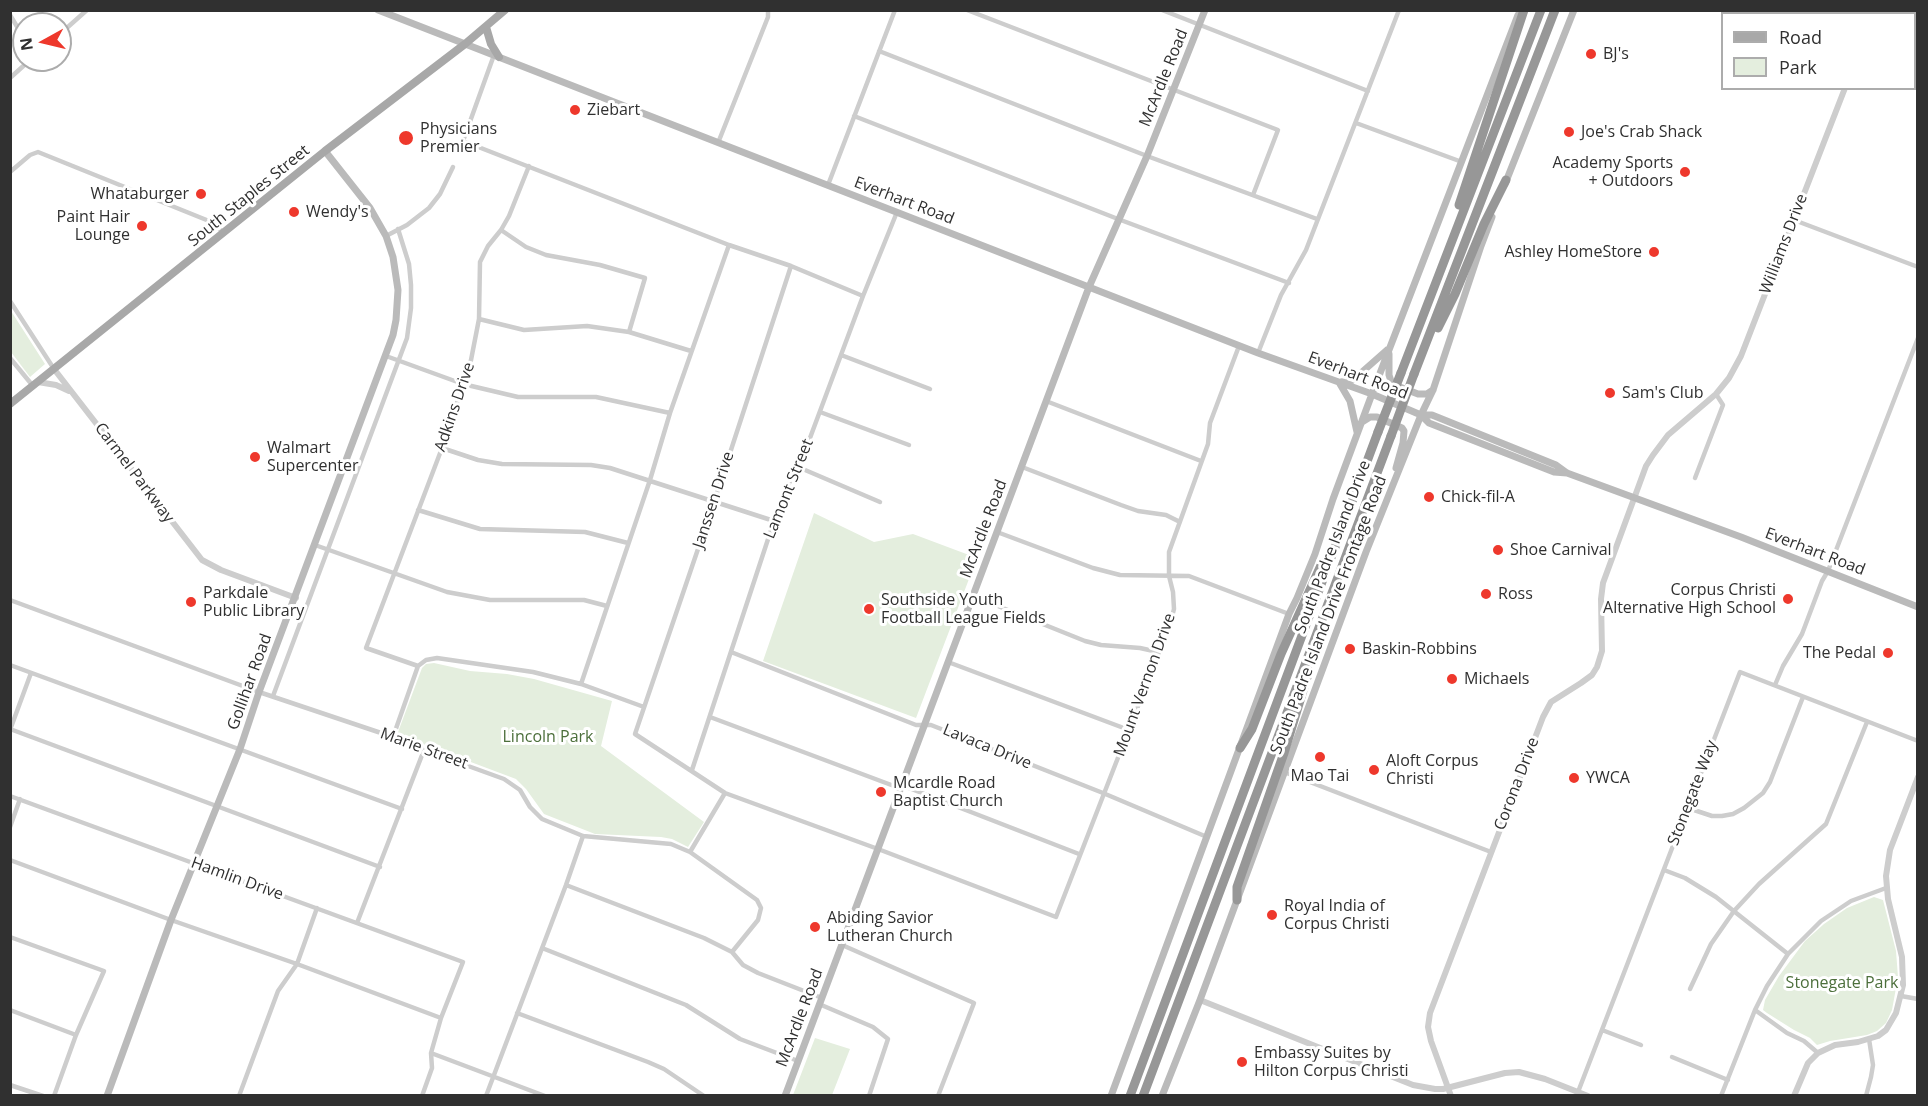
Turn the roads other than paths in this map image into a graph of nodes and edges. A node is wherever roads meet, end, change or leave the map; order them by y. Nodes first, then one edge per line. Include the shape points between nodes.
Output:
1 (87, 10) edge
2 (378, 10) edge
3 (505, 10) edge
4 (768, 10) edge
5 (896, 10) edge
6 (967, 10) edge
7 (1162, 10) edge
8 (1205, 10) edge
9 (1399, 10) edge
10 (1522, 10) edge
11 (1541, 10) edge
12 (1555, 10) edge
13 (1574, 10) edge
14 (398, 14) edge
15 (72, 23) edge
16 (1200, 24) junction
17 (486, 27) junction
18 (465, 44) junction
19 (879, 51) junction
20 (497, 56) junction
21 (1174, 90) junction
22 (1844, 90) edge
23 (1368, 92) junction
24 (854, 116) junction
25 (1356, 123) junction
26 (718, 143) junction
27 (325, 151) junction
28 (1148, 156) junction
29 (1462, 162) junction
30 (529, 166) junction
31 (453, 167) dead end
32 (10, 172) edge
33 (1506, 180) junction
34 (828, 185) junction
35 (1253, 195) junction
36 (897, 212) junction
37 (1118, 219) junction
38 (1317, 219) junction
39 (1794, 220) junction
40 (398, 229) junction
41 (501, 230) junction
42 (224, 233) junction
43 (386, 236) junction
44 (729, 245) junction
45 (791, 266) junction
46 (1917, 267) edge
47 (1289, 283) junction
48 (1089, 287) junction
49 (863, 296) junction
50 (10, 301) edge
51 (478, 319) junction
52 (1421, 321) junction
53 (629, 332) junction
54 (1917, 338) edge
55 (1239, 346) junction
56 (1389, 348) junction
57 (691, 351) junction
58 (1258, 353) junction
59 (841, 355) junction
60 (386, 356) junction
61 (10, 358) edge
62 (400, 361) junction
63 (54, 369) junction
64 (1415, 372) junction
65 (1338, 382) junction
66 (36, 384) junction
67 (463, 384) junction
68 (930, 389) dead end
69 (1433, 390) junction
70 (72, 393) junction
71 (1372, 394) junction
72 (1716, 394) junction
73 (1046, 402) junction
74 (10, 404) edge
75 (820, 412) junction
76 (670, 413) junction
77 (1421, 416) junction
78 (1362, 422) junction
79 (1357, 435) junction
80 (909, 444) dead end
81 (442, 447) junction
82 (346, 462) junction
83 (1201, 462) junction
84 (359, 467) junction
85 (798, 467) junction
86 (1022, 467) junction
87 (1695, 478) dead end
88 (1359, 479) junction
89 (650, 480) junction
90 (1634, 498) junction
91 (714, 502) junction
92 (880, 502) dead end
93 (1384, 505) junction
94 (418, 510) junction
95 (774, 521) junction
96 (1180, 522) junction
97 (997, 532) junction
98 (628, 543) junction
99 (315, 545) junction
100 (328, 550) junction
101 (1828, 571) junction
102 (393, 573) junction
103 (1169, 576) junction
104 (300, 585) junction
105 (313, 590) junction
106 (973, 596) junction
107 (296, 598) junction
108 (10, 600) edge
109 (607, 606) junction
110 (1917, 607) edge
111 (1289, 614) junction
112 (276, 650) junction
113 (730, 652) junction
114 (1158, 652) junction
115 (289, 654) junction
116 (1310, 654) junction
117 (948, 662) junction
118 (10, 665) edge
119 (418, 666) junction
120 (31, 673) junction
121 (582, 684) junction
122 (1775, 686) junction
123 (259, 692) junction
124 (273, 696) junction
125 (1803, 697) junction
126 (644, 707) junction
127 (710, 717) junction
128 (1868, 722) junction
129 (924, 725) junction
130 (11, 729) edge
131 (1130, 730) junction
132 (393, 737) junction
133 (1917, 741) edge
134 (1240, 748) junction
135 (240, 749) junction
136 (424, 750) junction
137 (692, 770) junction
138 (1284, 771) junction
139 (1917, 777) edge
140 (901, 787) junction
141 (725, 793) junction
142 (1103, 793) junction
143 (10, 796) edge
144 (20, 799) junction
145 (216, 805) junction
146 (1688, 808) junction
147 (402, 809) junction
148 (10, 827) edge
149 (583, 836) junction
150 (1207, 837) junction
151 (878, 849) junction
152 (690, 852) junction
153 (1491, 852) junction
154 (1079, 854) junction
155 (10, 860) edge
156 (194, 863) junction
157 (380, 867) junction
158 (1664, 870) junction
159 (566, 885) junction
160 (1886, 888) junction
161 (1237, 900) junction
162 (317, 908) junction
163 (1734, 911) junction
164 (171, 920) junction
165 (357, 923) junction
166 (10, 937) edge
167 (842, 945) junction
168 (542, 948) junction
169 (732, 952) junction
170 (1788, 954) junction
171 (297, 964) junction
172 (1690, 989) dead end
173 (1901, 996) junction
174 (1917, 999) edge
175 (1200, 1000) junction
176 (821, 1001) junction
177 (10, 1010) edge
178 (1755, 1010) junction
179 (517, 1012) junction
180 (441, 1018) junction
181 (1602, 1030) junction
182 (76, 1035) junction
183 (1869, 1039) junction
184 (1641, 1045) dead end
185 (431, 1053) junction
186 (1818, 1053) junction
187 (1672, 1057) dead end
188 (798, 1061) junction
189 (494, 1076) junction
190 (1728, 1080) junction
191 (10, 1085) edge
192 (1449, 1088) junction
193 (1578, 1092) junction
194 (43, 1095) edge
195 (54, 1095) edge
196 (107, 1095) edge
197 (239, 1095) edge
198 (422, 1095) edge
199 (486, 1095) edge
200 (545, 1095) edge
201 (704, 1095) edge
202 (785, 1095) edge
203 (869, 1095) edge
204 (938, 1095) edge
205 (1111, 1095) edge
206 (1130, 1095) edge
207 (1143, 1095) edge
208 (1162, 1095) edge
209 (1450, 1095) edge
210 (1588, 1095) edge
211 (1721, 1095) edge
212 (1794, 1095) edge
213 (1866, 1095) edge

1 - 15 street
2 - 14 main road, Everhart Road
3 - 17 main road, South Staples Street
4 - 26 street
5 - 19 street
6 - 21 street
7 - 16 street
8 - 16 main road, McArdle Road
9 - 23 street
10 - 29 main road
10 - 52 highway
11 - 52 highway, South Padre Island Drive
12 - 64 highway, South Padre Island Drive
13 - 33 main road, South Padre Island Drive Frontage Road
14 - 18 main road, Everhart Road
16 - 21 main road, McArdle Road
16 - 23 street
17 - 18 main road, South Staples Street
17 - 20 main road
18 - 20 main road, Everhart Road
18 - 27 main road, South Staples Street
19 - 24 street
19 - 28 street
20 - 26 main road, Everhart Road
20 - 30 street via 463,141
21 - 28 main road, McArdle Road
21 - 35 street via 1278,130
22 - 39 street, Williams Drive
23 - 25 street
24 - 34 street
24 - 37 street
25 - 29 street
25 - 38 street
26 - 34 main road, Everhart Road
27 - 42 main road, South Staples Street
27 - 43 main road, Gollihar Road via 370,208
28 - 35 street
28 - 37 main road, McArdle Road
29 - 56 main road
30 - 41 street, Adkins Drive
30 - 44 street
31 - 40 street via 441,194 429,208
32 - 42 street via 38,152 214,223
33 - 64 highway
33 - 69 main road, South Padre Island Drive Frontage Road
34 - 36 main road, Everhart Road
35 - 38 street
36 - 48 main road, Everhart Road
36 - 49 street, Lamont Street
37 - 47 street
37 - 48 main road, McArdle Road
38 - 47 street
39 - 46 street
39 - 72 street, Williams Drive via 1741,356
40 - 43 street
40 - 62 street via 409,264 412,297
41 - 51 street, Adkins Drive via 480,262
41 - 53 street via 546,255 645,278
42 - 63 main road, South Staples Street
43 - 60 main road, Gollihar Road via 398,290 396,320
44 - 45 street
44 - 57 street
45 - 49 street
45 - 91 street, Janssen Drive
47 - 58 street
48 - 55 main road, Everhart Road
48 - 73 main road, McArdle Road
49 - 59 street, Lamont Street
50 - 63 street, Carmel Parkway
51 - 53 street via 524,330 587,326
51 - 67 street, Adkins Drive
52 - 88 highway, South Padre Island Drive, bridge
53 - 57 street
54 - 101 street
55 - 58 main road, Everhart Road
55 - 83 street, Mount Vernon Drive via 1210,423
56 - 65 main road via 1353,380
56 - 69 main road via 1392,384 1418,394
56 - 71 main road
57 - 76 street
58 - 65 main road, Everhart Road
59 - 68 street
59 - 75 street, Lamont Street
60 - 62 street
60 - 82 main road, Gollihar Road
61 - 66 street
62 - 67 street
62 - 84 street
63 - 66 main road, South Staples Street
63 - 70 street, Carmel Parkway
64 - 116 highway, South Padre Island Drive, bridge
65 - 71 main road, Everhart Road
65 - 79 main road via 1350,401
66 - 70 street via 56,385
66 - 74 main road, South Staples Street
67 - 76 street via 518,397 596,397
67 - 81 street, Adkins Drive
69 - 77 main road, South Padre Island Drive Frontage Road
70 - 107 street, Carmel Parkway via 202,560
71 - 77 main road, Everhart Road
71 - 78 main road
72 - 87 street via 1723,405
72 - 90 street, Williams Drive via 1656,450
73 - 83 street
73 - 86 main road, McArdle Road
75 - 80 street
75 - 85 street, Lamont Street
76 - 89 street
77 - 90 main road, Everhart Road via 1432,415
77 - 93 main road, South Padre Island Drive Frontage Road
78 - 79 main road
78 - 93 main road via 1377,417 1404,432
79 - 111 main road
81 - 89 street via 502,464 591,465
81 - 94 street, Adkins Drive
82 - 84 street
82 - 99 main road, Gollihar Road
83 - 96 street, Mount Vernon Drive
84 - 100 street
85 - 92 street
85 - 95 street, Lamont Street
86 - 96 street via 1138,511 1166,515
86 - 97 main road, McArdle Road
88 - 134 highway via 1345,500 1319,571 1252,729
88 - 206 highway, South Padre Island Drive
89 - 91 street
89 - 98 street
90 - 101 main road, Everhart Road
90 - 153 street, Corona Drive via 1601,592 1601,657 1592,675 1547,707
91 - 95 street
91 - 126 street, Janssen Drive
93 - 138 main road, South Padre Island Drive Frontage Road
94 - 98 street via 480,529 585,531
94 - 102 street, Adkins Drive
95 - 113 street, Lamont Street
96 - 103 street, Mount Vernon Drive via 1169,552
97 - 103 street via 1120,575
97 - 106 main road, McArdle Road
98 - 109 street
99 - 100 street
99 - 104 main road, Gollihar Road
100 - 102 street
100 - 105 street
101 - 110 main road, Everhart Road
101 - 122 street
102 - 109 street via 447,592 490,600 584,600
102 - 119 street, Adkins Drive via 366,648
103 - 111 street via 1189,576
103 - 114 street, Mount Vernon Drive via 1173,609
104 - 105 street
104 - 107 main road, Gollihar Road
105 - 115 street
106 - 114 street via 1086,641
106 - 117 main road, McArdle Road
107 - 112 main road, Gollihar Road
108 - 123 street, Marie Street
109 - 121 street
111 - 134 main road
112 - 115 street
112 - 123 main road, Gollihar Road
113 - 127 street, Lamont Street
113 - 129 street, Lavaca Drive
114 - 131 street, Mount Vernon Drive
115 - 124 street
116 - 161 highway via 1295,719 1237,886
116 - 207 highway, South Padre Island Drive
117 - 129 main road, McArdle Road
117 - 131 street
118 - 120 street
119 - 121 street via 436,658 533,672
119 - 132 street
120 - 130 street
120 - 135 street
121 - 126 street
122 - 125 street, Stonegate Way
122 - 146 street, Stonegate Way via 1740,672
123 - 124 street, Marie Street
123 - 135 main road, Gollihar Road
124 - 132 street, Marie Street
125 - 128 street, Stonegate Way
125 - 146 street via 1763,793 1733,814 1712,816
126 - 137 street, Janssen Drive via 635,734
127 - 137 street, Lamont Street
127 - 140 street
128 - 133 street, Stonegate Way
128 - 163 street via 1826,824
129 - 140 main road, McArdle Road
129 - 142 street, Lavaca Drive
130 - 145 street
131 - 142 street, Mount Vernon Drive
132 - 136 street, Marie Street
134 - 150 main road
135 - 145 main road, Gollihar Road
135 - 147 street
136 - 147 street
136 - 149 street, Marie Street via 504,778 520,790 542,819
137 - 141 street
138 - 153 street
138 - 161 main road, South Padre Island Drive Frontage Road
139 - 160 street via 1890,850
140 - 151 main road, McArdle Road
140 - 154 street
141 - 151 street
141 - 152 street
142 - 150 street, Lavaca Drive
142 - 154 street, Mount Vernon Drive
143 - 144 street, Hamlin Drive
144 - 148 street
144 - 156 street, Hamlin Drive
145 - 156 main road, Gollihar Road
145 - 157 street
146 - 158 street, Stonegate Way
147 - 157 street
149 - 152 street, Marie Street via 671,844
149 - 159 street
150 - 205 main road
151 - 154 street, Mount Vernon Drive via 1056,917
151 - 167 main road, McArdle Road
152 - 169 street, Marie Street via 757,900 761,908 758,920
153 - 192 street, Corona Drive via 1430,1013 1431,1041
155 - 164 street
156 - 162 street, Hamlin Drive
156 - 164 main road, Gollihar Road
157 - 165 street
158 - 163 street via 1700,886
158 - 181 street, Stonegate Way
159 - 168 street
159 - 169 street
160 - 170 street via 1851,901 1821,921
160 - 173 street via 1902,957
161 - 175 main road, South Padre Island Drive Frontage Road
162 - 165 street, Hamlin Drive
162 - 171 street
163 - 170 street
163 - 172 street via 1711,944
164 - 171 street
164 - 196 main road, Gollihar Road
165 - 180 street, Hamlin Drive via 463,962
166 - 182 street via 104,971
167 - 176 main road, McArdle Road
167 - 204 street via 974,1003
168 - 179 street
168 - 188 street via 686,1005 740,1039
169 - 176 street via 743,965
170 - 178 street
171 - 180 street
171 - 197 street via 278,991
173 - 174 street
173 - 183 street via 1892,1022
175 - 192 street via 1413,1085
175 - 208 main road, South Padre Island Drive Frontage Road
176 - 188 main road, McArdle Road
176 - 203 street via 873,1027 888,1040
177 - 182 street
178 - 186 street
178 - 190 street
179 - 189 street
179 - 201 street via 664,1069
180 - 185 street
181 - 184 street
181 - 193 street, Stonegate Way
182 - 195 street
183 - 186 street via 1834,1045
183 - 213 street via 1873,1065
185 - 189 street
185 - 198 street via 432,1068
186 - 212 street via 1808,1063
187 - 190 street
188 - 202 main road, McArdle Road
189 - 199 street
189 - 200 street
190 - 211 street
191 - 194 street
192 - 193 street via 1514,1072
192 - 209 street, Corona Drive
193 - 210 street

